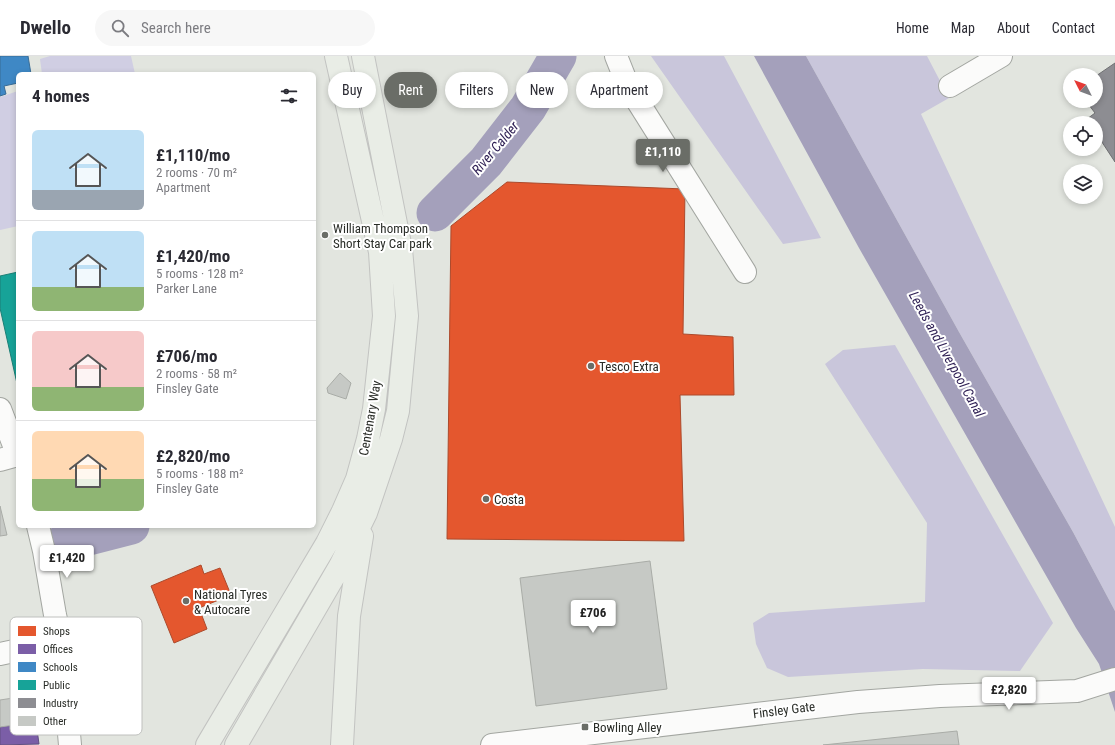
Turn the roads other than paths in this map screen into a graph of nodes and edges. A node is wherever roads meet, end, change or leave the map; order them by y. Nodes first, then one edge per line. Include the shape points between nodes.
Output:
1 (336, 56) edge
2 (363, 56) edge
3 (616, 56) edge
4 (1001, 56) edge
5 (950, 86) dead end
6 (745, 272) dead end
7 (0, 409) edge
8 (16, 451) edge
9 (16, 456) edge
10 (0, 460) edge
11 (366, 513) junction
12 (38, 528) edge
13 (56, 617) edge
14 (10, 652) edge
15 (0, 654) edge
16 (1115, 679) edge
17 (69, 735) edge
18 (70, 745) edge
19 (207, 745) edge
20 (236, 745) edge
21 (342, 745) edge
22 (492, 745) edge

1 - 19 main road, Centenary Way via 380,252 384,316 374,409 357,479 343,511 327,543
2 - 11 main road, Centenary Way via 401,249 407,316 398,411
3 - 6 street via 628,86
4 - 5 street
7 - 8 street
9 - 10 street
11 - 20 main road, Centenary Way via 340,566
11 - 21 main road via 348,616
12 - 13 street
14 - 15 street
16 - 22 street, Finsley Gate via 1077,691 858,702
17 - 18 street

